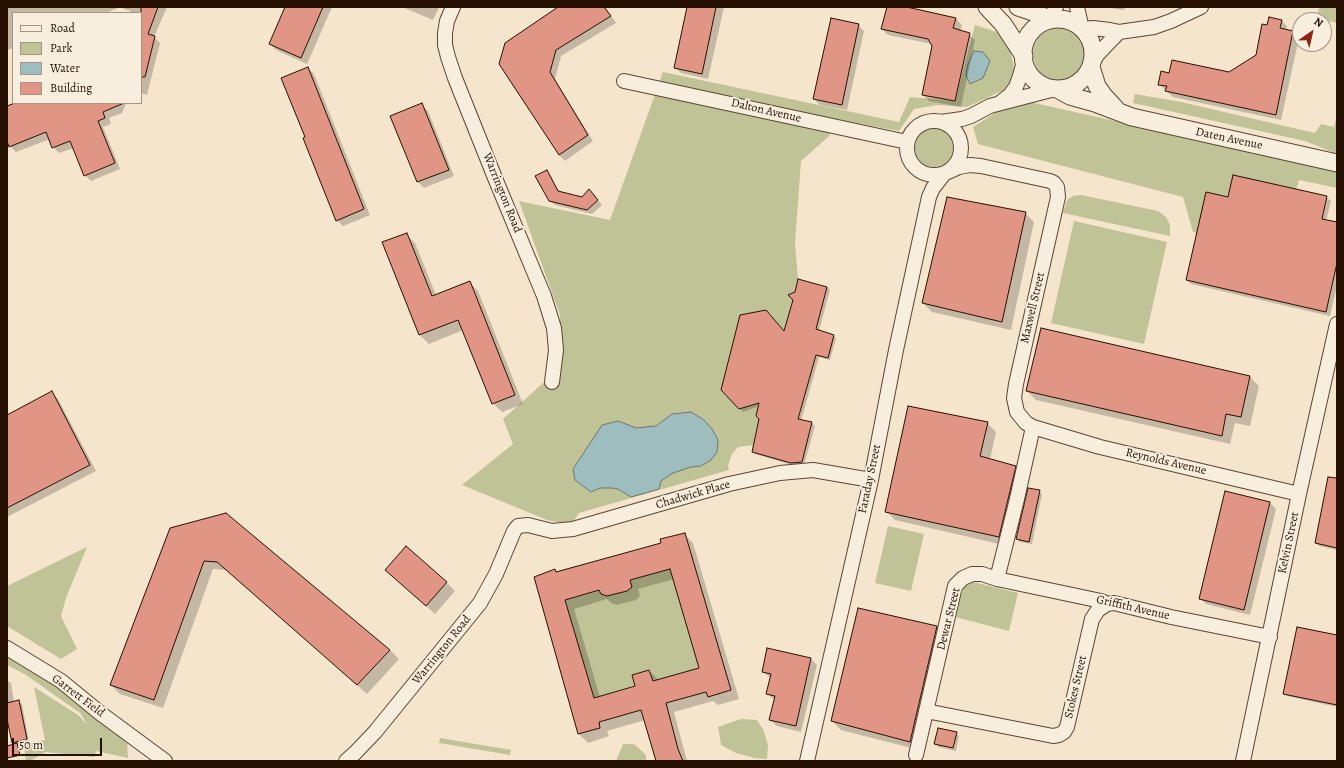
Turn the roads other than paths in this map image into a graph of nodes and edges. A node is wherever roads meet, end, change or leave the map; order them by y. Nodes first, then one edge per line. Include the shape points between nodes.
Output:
1 (453, 7) edge
2 (987, 7) edge
3 (1018, 7) edge
4 (1077, 7) edge
5 (1201, 7) edge
6 (1051, 16) edge
7 (1082, 29) junction
8 (1119, 32) junction
9 (1024, 58) junction
10 (1091, 66) junction
11 (624, 81) dead end
12 (1056, 89) junction
13 (1001, 103) junction
14 (1121, 113) junction
15 (971, 116) junction
16 (941, 122) junction
17 (907, 142) junction
18 (961, 144) junction
19 (1337, 162) edge
20 (981, 166) junction
21 (918, 171) junction
22 (946, 173) junction
23 (929, 196) junction
24 (1337, 324) edge
25 (552, 382) dead end
26 (1033, 427) junction
27 (871, 480) junction
28 (1299, 494) junction
29 (518, 526) joint
30 (997, 579) junction
31 (1107, 604) junction
32 (1270, 637) junction
33 (7, 648) edge
34 (926, 711) junction
35 (916, 754) dead end
36 (165, 761) edge
37 (346, 761) edge
38 (807, 761) edge
39 (1243, 761) edge

1 - 25 street, Warrington Road via 445,33 448,57 544,296 554,328 556,350
2 - 9 street via 1003,24
3 - 6 street
4 - 7 street
5 - 8 street via 1154,27
6 - 7 street via 1076,24
6 - 9 street via 1032,31 1026,40
7 - 8 street
7 - 10 street via 1093,48
8 - 10 street via 1097,55
9 - 12 street via 1027,70 1033,78
9 - 13 street via 1016,86
10 - 12 street via 1078,83
10 - 14 street, Daten Avenue via 1097,86
11 - 17 street, Dalton Avenue
12 - 13 street
12 - 14 street, Daten Avenue
13 - 15 street
14 - 19 street, Daten Avenue
15 - 16 street
15 - 18 street
16 - 17 street via 920,125
16 - 18 street via 954,129
17 - 21 street via 908,158
18 - 20 street
18 - 22 street via 958,160
20 - 22 street, Maxwell Street via 959,167
20 - 26 street, Maxwell Street via 1050,181 1057,187 1058,197 1014,398 1017,412
21 - 22 street via 931,175
21 - 23 street
22 - 23 street, Faraday Street
23 - 27 street, Faraday Street
24 - 28 street, Kelvin Street
26 - 28 street, Reynolds Avenue via 1100,447
26 - 30 street
27 - 29 street, Chadwick Place via 813,470 780,473 729,484 573,529 552,531 528,525
27 - 38 street, Faraday Street
28 - 32 street, Kelvin Street
29 - 37 street, Warrington Road via 480,603 375,732
30 - 31 street, Griffith Avenue
30 - 34 street, Dewar Street via 972,574 963,578 956,586
31 - 32 street, Griffith Avenue
31 - 34 street, Stokes Street via 1098,610 1092,619 1067,727 1059,735 1053,736
32 - 39 street, Kelvin Street
33 - 36 street, Garrett Field via 61,681
34 - 35 street, Dewar Street

